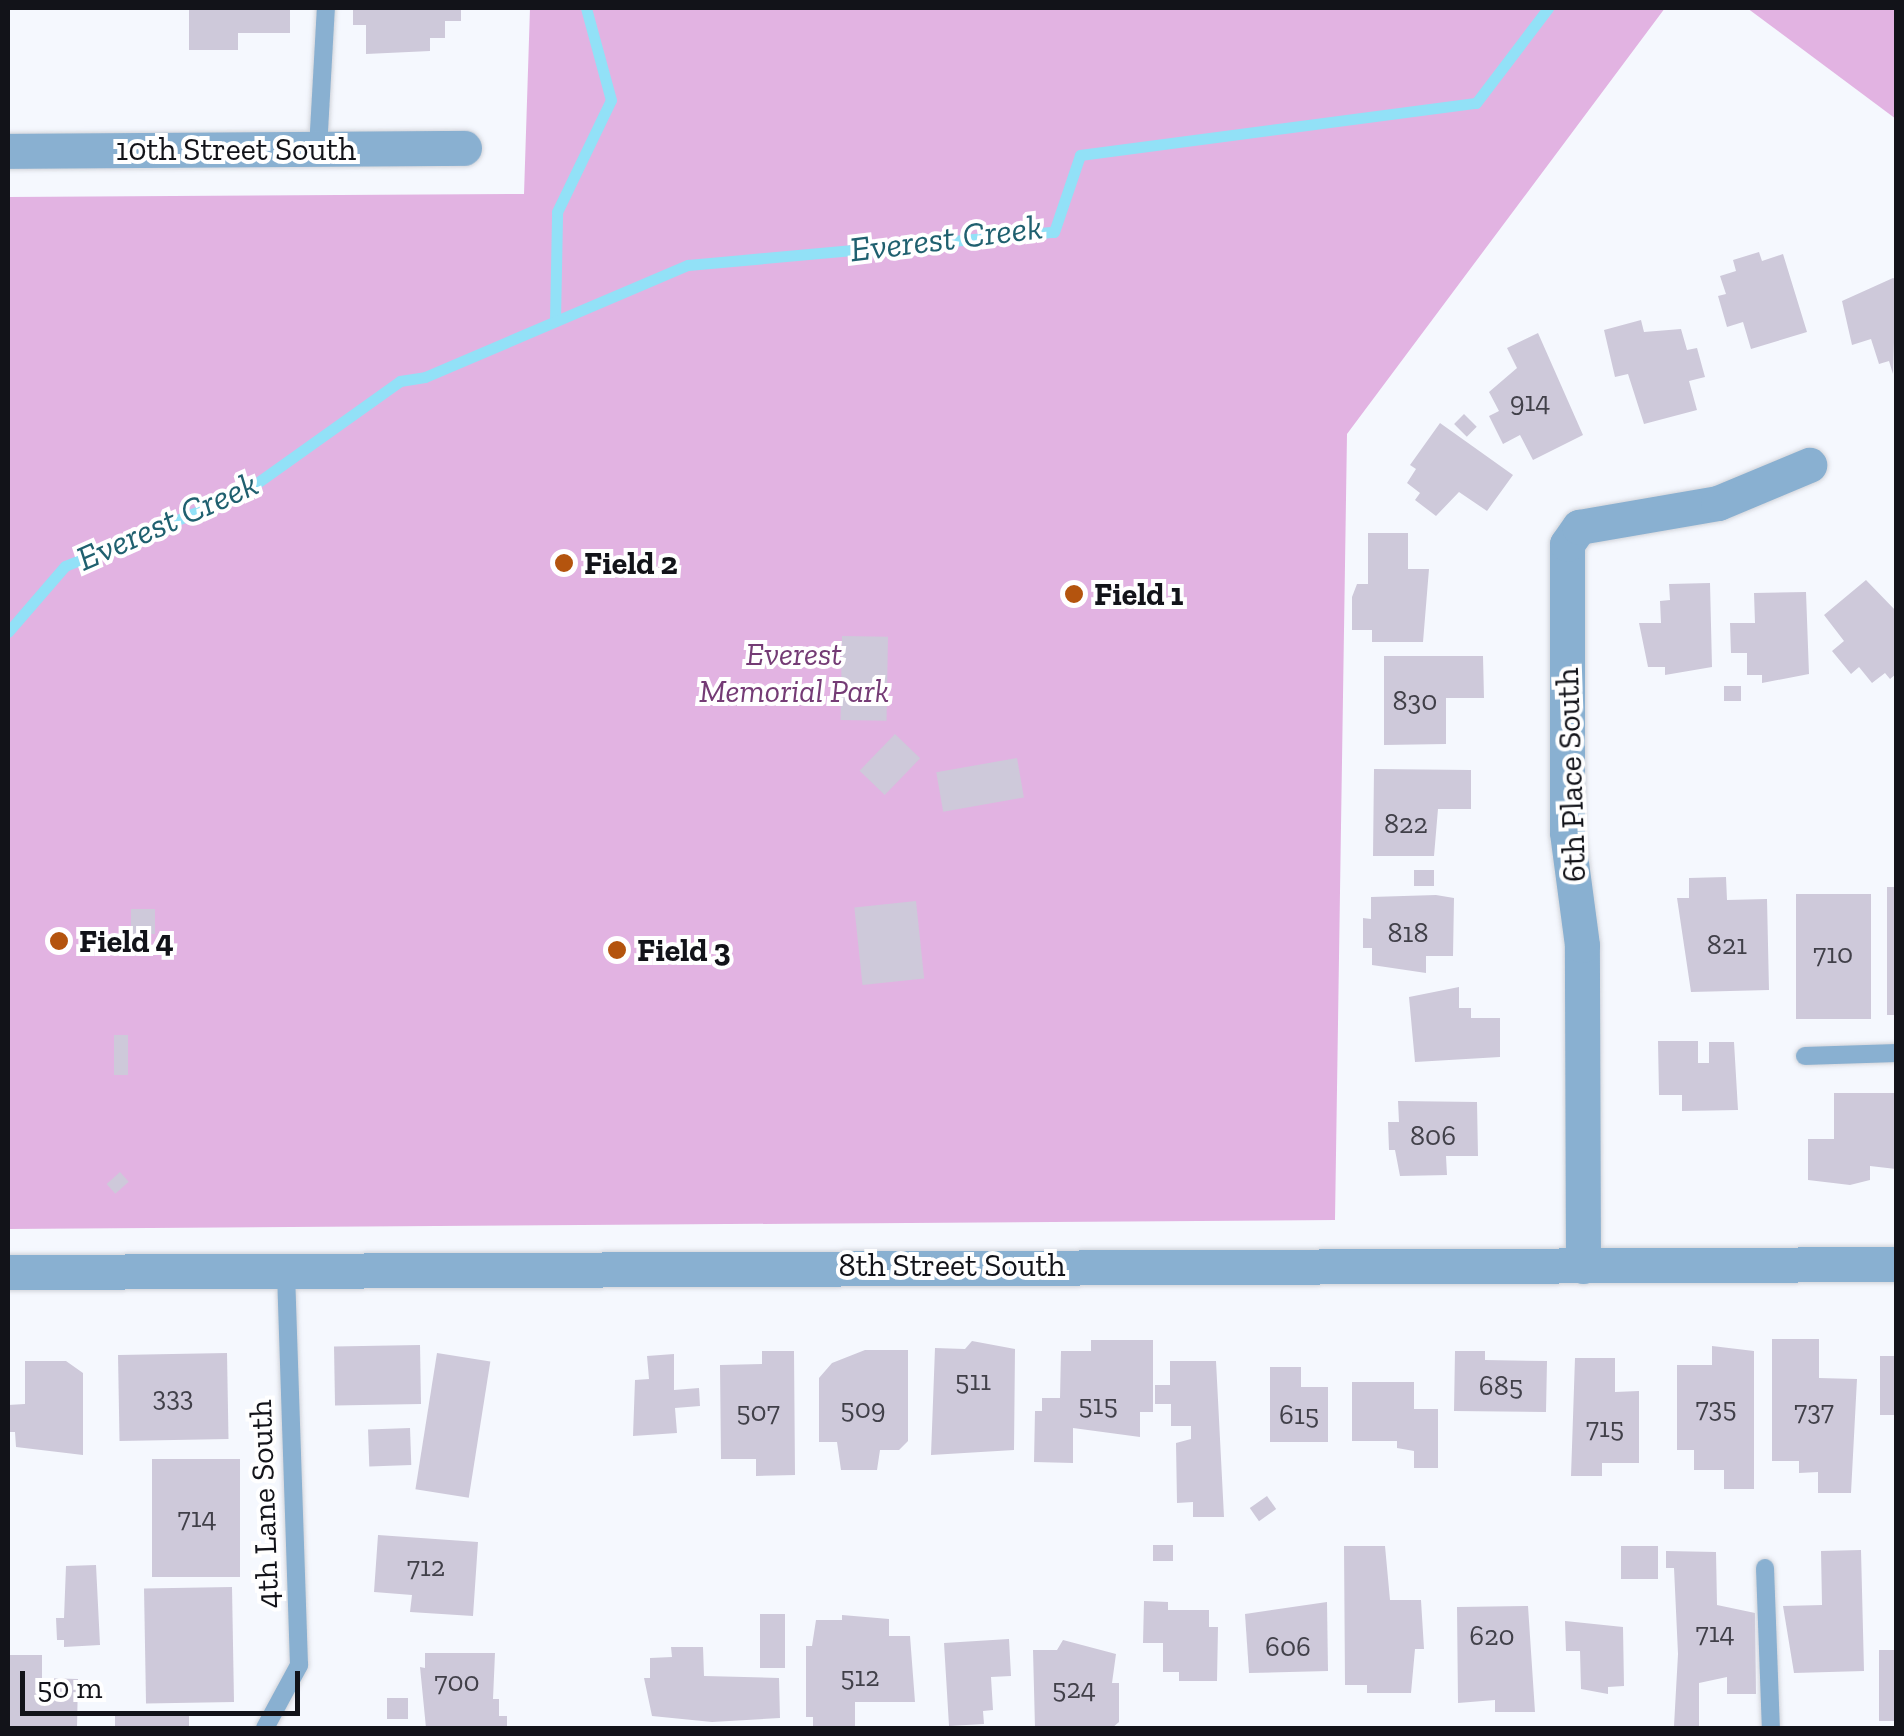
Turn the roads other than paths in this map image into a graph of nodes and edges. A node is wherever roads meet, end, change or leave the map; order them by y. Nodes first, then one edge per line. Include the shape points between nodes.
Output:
1 (326, 8) edge
2 (464, 148) dead end
3 (318, 149) junction
4 (8, 151) edge
5 (1809, 464) dead end
6 (1896, 1052) edge
7 (1805, 1056) dead end
8 (1896, 1264) edge
9 (1583, 1266) junction
10 (286, 1269) junction
11 (8, 1272) edge
12 (1765, 1568) dead end
13 (265, 1728) edge
14 (1771, 1728) edge

1 - 3 lane
2 - 3 street, 10th Street South
3 - 4 street, 10th Street South
5 - 9 street, 6th Place South via 1718,503 1579,526 1567,544 1568,832 1582,945
6 - 7 lane
8 - 9 street, 8th Street South
9 - 10 street, 8th Street South
10 - 11 street, 8th Street South
10 - 13 lane, 4th Lane South via 299,1666
12 - 14 lane

